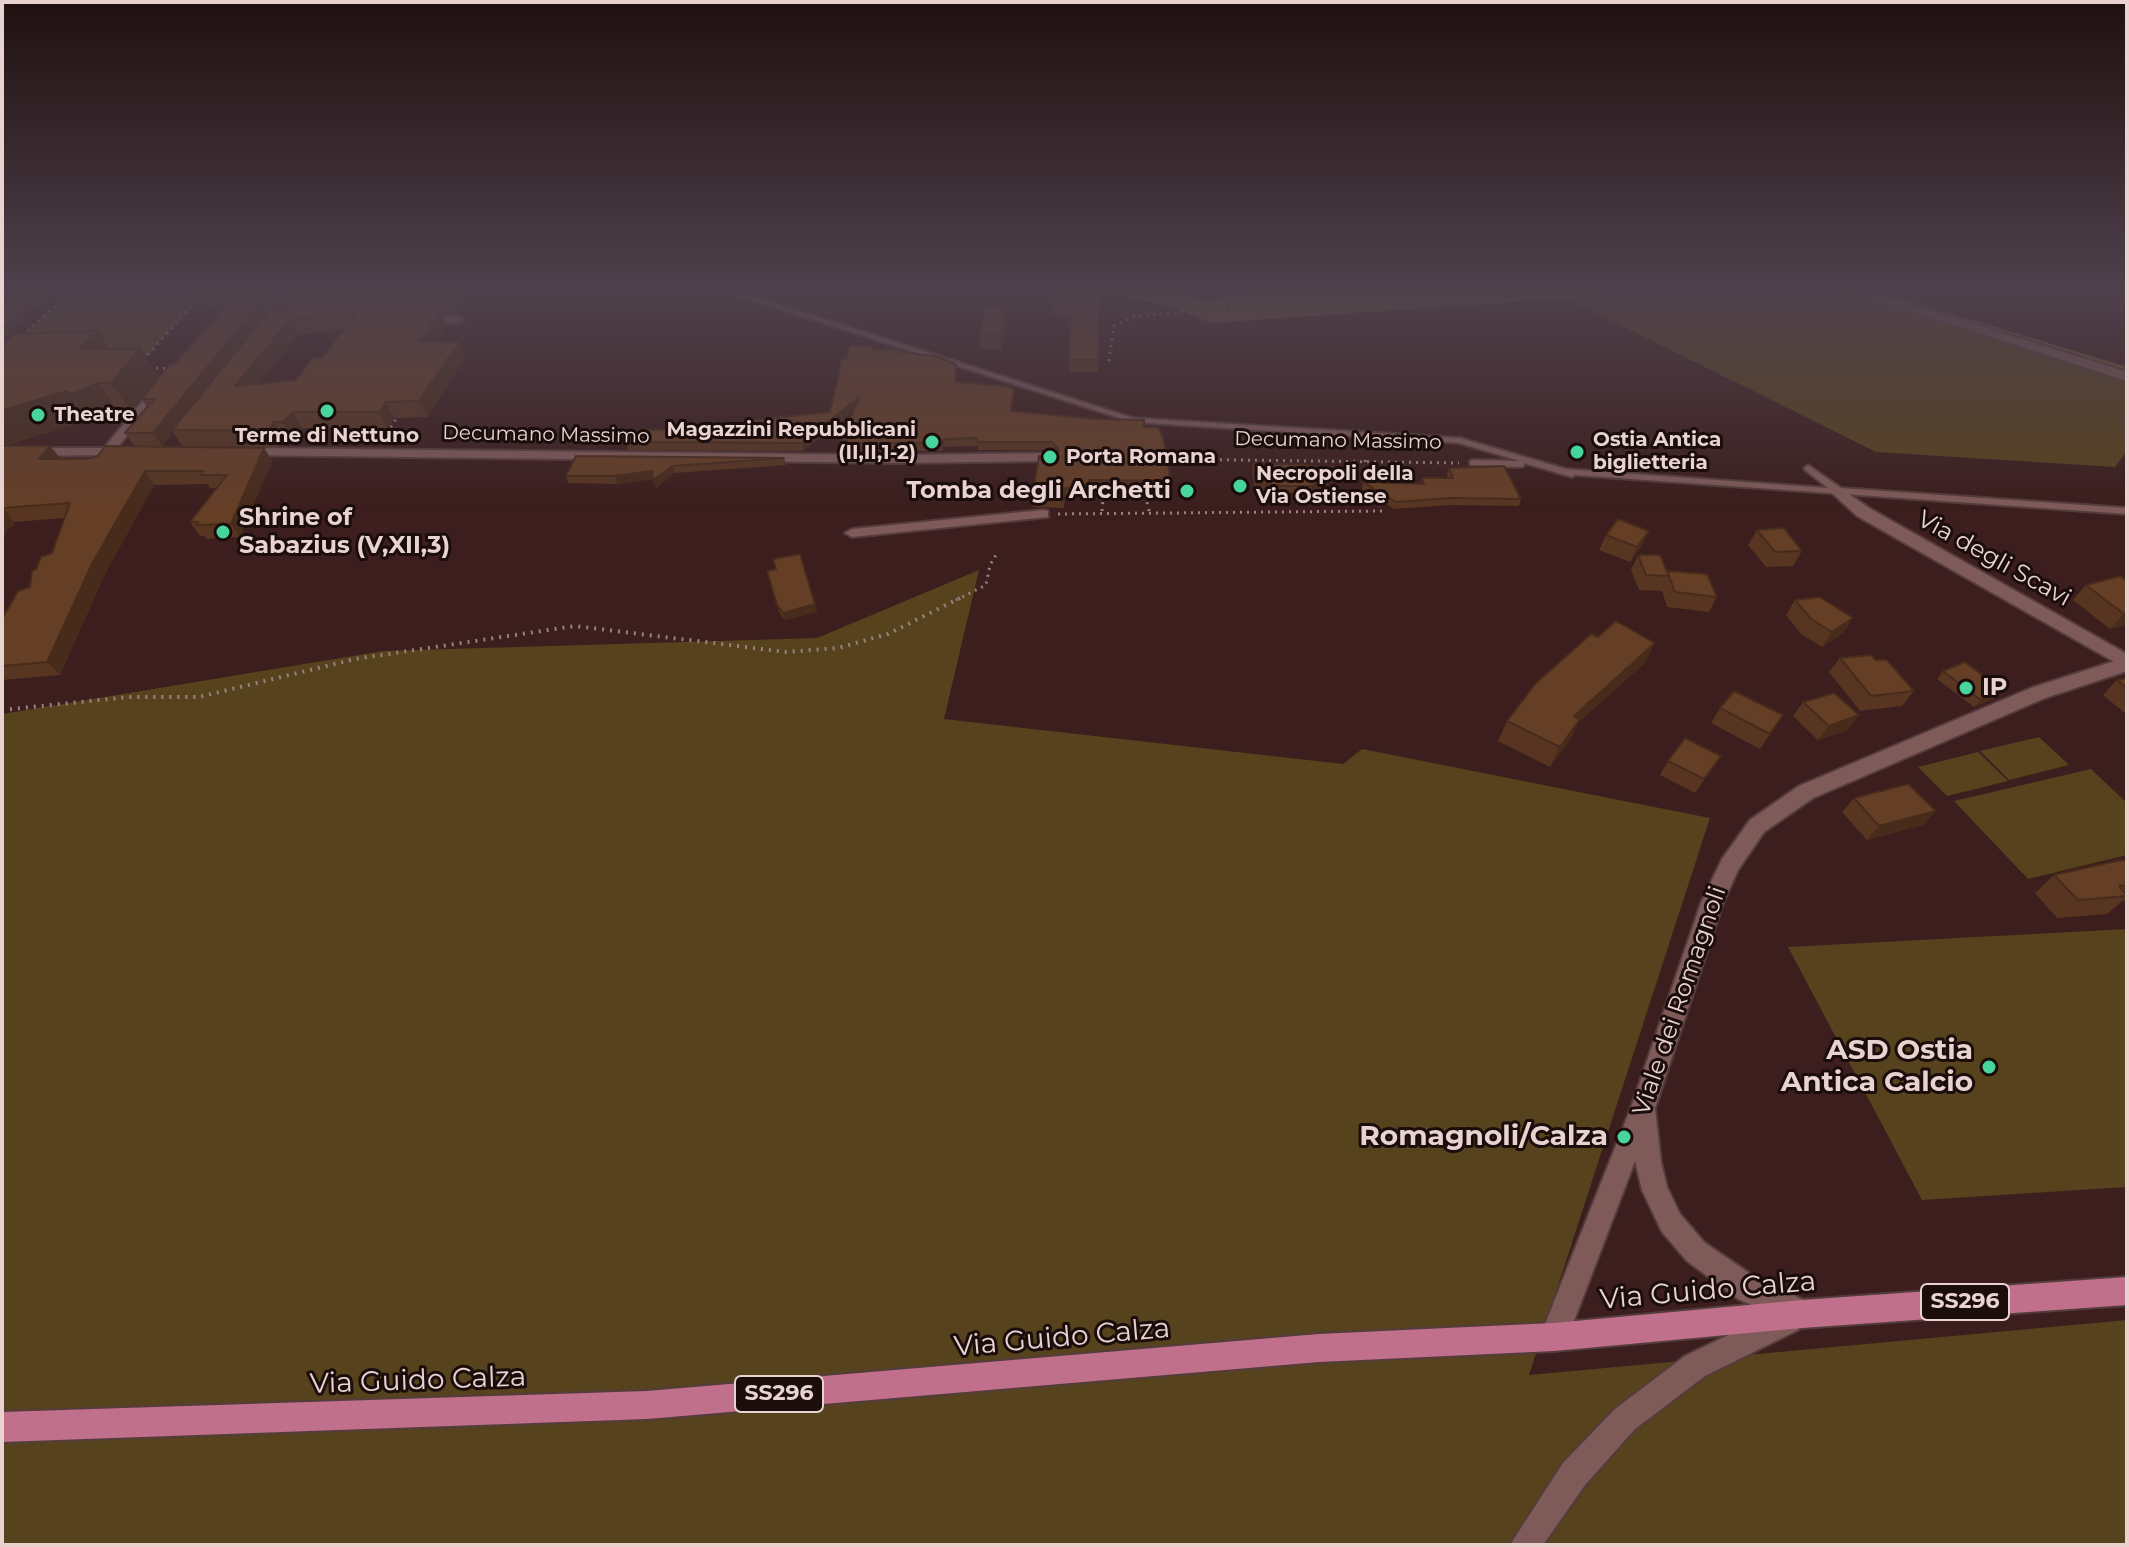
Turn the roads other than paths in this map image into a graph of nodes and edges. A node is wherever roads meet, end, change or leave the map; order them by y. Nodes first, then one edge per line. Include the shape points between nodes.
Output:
1 (957, 364) edge
2 (2086, 364) edge
3 (175, 369) edge
4 (2127, 377) edge
5 (2, 452) edge
6 (108, 452) junction
7 (137, 452) edge
8 (231, 452) edge
9 (1050, 457) edge
10 (1473, 463) road end
11 (1808, 468) dead end
12 (1572, 474) junction
13 (1840, 493) junction
14 (2127, 511) edge
15 (1043, 514) road end
16 (852, 533) dead end
17 (2127, 663) edge
18 (1644, 1105) junction
19 (2127, 1291) edge
20 (1802, 1314) junction
21 (1554, 1337) junction
22 (2, 1427) edge
23 (1525, 1545) edge

1 - 12 lane, Via degli Scavi via 1132,420 1460,441
2 - 4 main road
3 - 6 street
5 - 6 street
6 - 7 street
8 - 9 street, Decumano Massimo
10 - 12 lane, Via degli Scavi via 1514,462
11 - 13 lane
12 - 13 lane, Via degli Scavi
13 - 14 lane, Via degli Scavi
13 - 17 main road, Via degli Scavi via 1863,512
15 - 16 street
17 - 18 main road, Viale dei Romagnoli via 2038,693 1822,785 1757,826 1721,881
18 - 20 main road via 1648,1162 1671,1223 1719,1270
18 - 21 main road, Viale dei Romagnoli
19 - 20 main road, Via Guido Calza / SS296
20 - 21 main road, Via Guido Calza / SS296
20 - 23 main road via 1695,1366 1658,1391 1588,1457
21 - 22 main road, Via Guido Calza / SS296 via 1319,1348 647,1405

